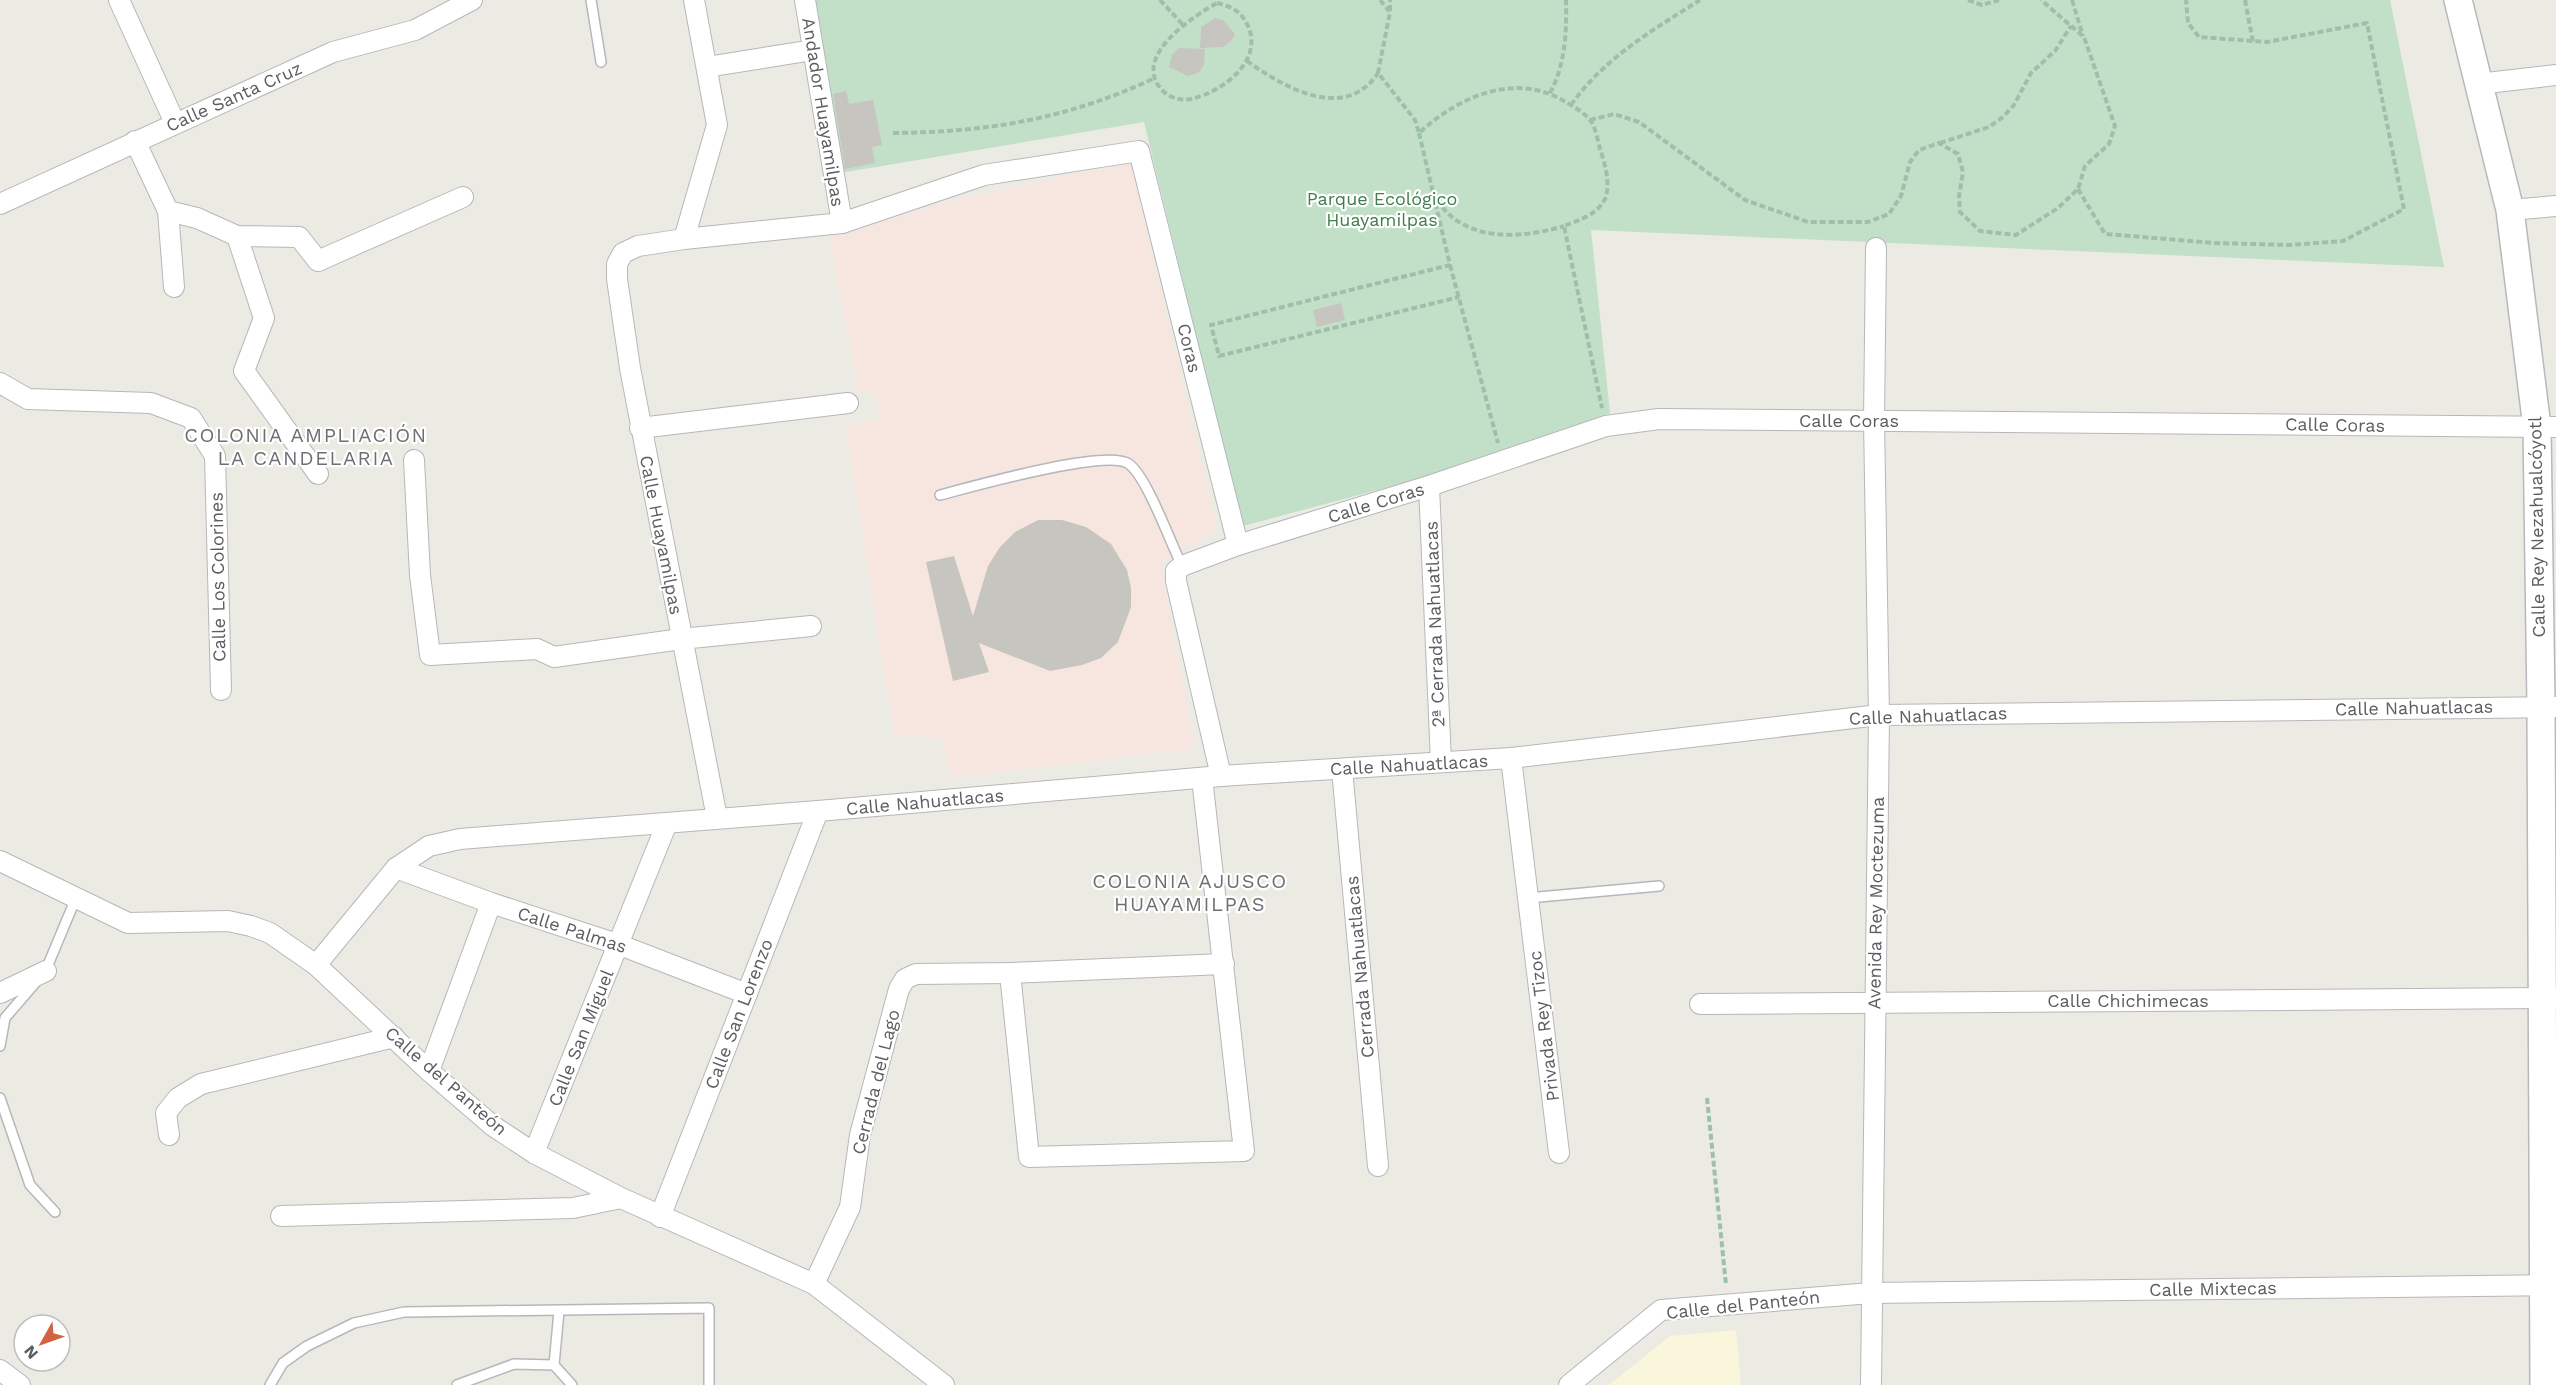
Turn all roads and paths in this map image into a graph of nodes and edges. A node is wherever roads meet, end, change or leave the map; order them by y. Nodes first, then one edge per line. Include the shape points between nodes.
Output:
1 (119, 0) edge
2 (472, 0) edge
3 (591, 0) edge
4 (694, 0) edge
5 (805, 0) edge
6 (1160, 0) edge
7 (1380, 0) edge
8 (1390, 0) edge
9 (1566, 0) edge
10 (1700, 0) edge
11 (1968, 0) edge
12 (1999, 0) edge
13 (2041, 0) edge
14 (2072, 0) edge
15 (2186, 0) edge
16 (2245, 0) edge
17 (2458, 0) edge
18 (1390, 12) junction
19 (1184, 26) junction
20 (2071, 26) junction
21 (2084, 37) junction
22 (2253, 42) junction
23 (813, 50) junction
24 (1247, 61) junction
25 (601, 62) dead end
26 (706, 67) junction
27 (1378, 73) junction
28 (2556, 75) edge
29 (1155, 78) junction
30 (2478, 84) junction
31 (1550, 93) junction
32 (1571, 105) junction
33 (1590, 120) junction
34 (175, 123) junction
35 (893, 133) dead end
36 (1419, 133) junction
37 (135, 141) junction
38 (1939, 143) junction
39 (1431, 185) junction
40 (2078, 189) junction
41 (463, 197) dead end
42 (0, 204) edge
43 (2556, 206) edge
44 (2510, 210) junction
45 (168, 211) junction
46 (842, 223) junction
47 (1564, 226) junction
48 (237, 236) junction
49 (684, 238) junction
50 (1876, 248) dead end
51 (1450, 265) junction
52 (174, 287) dead end
53 (1459, 297) junction
54 (0, 383) edge
55 (848, 403) dead end
56 (1874, 421) junction
57 (1606, 426) junction
58 (2547, 427) edge
59 (640, 428) junction
60 (1499, 445) dead end
61 (414, 460) dead end
62 (318, 474) dead end
63 (1429, 486) junction
64 (940, 495) dead end
65 (1238, 545) junction
66 (1179, 573) junction
67 (811, 626) dead end
68 (681, 639) junction
69 (221, 690) dead end
70 (2549, 706) edge
71 (1879, 715) junction
72 (1511, 758) junction
73 (1441, 762) junction
74 (1342, 769) junction
75 (1212, 777) junction
76 (818, 812) junction
77 (717, 818) junction
78 (667, 823) junction
79 (0, 861) edge
80 (396, 868) junction
81 (1659, 886) dead end
82 (76, 898) junction
83 (1528, 898) junction
84 (491, 903) junction
85 (620, 945) junction
86 (1224, 964) junction
87 (316, 965) junction
88 (46, 971) junction
89 (1010, 973) junction
90 (0, 993) edge
91 (747, 994) junction
92 (2549, 998) edge
93 (1875, 1003) junction
94 (1700, 1004) dead end
95 (394, 1037) junction
96 (0, 1046) edge
97 (429, 1071) junction
98 (0, 1098) edge
99 (1707, 1098) dead end
100 (169, 1135) dead end
101 (534, 1153) junction
102 (1559, 1154) dead end
103 (1378, 1166) dead end
104 (621, 1198) junction
105 (55, 1212) dead end
106 (280, 1216) dead end
107 (660, 1217) junction
108 (814, 1284) junction
109 (2550, 1285) edge
110 (1871, 1293) junction
111 (1727, 1304) junction
112 (559, 1311) junction
113 (554, 1365) junction
114 (0, 1370) edge
115 (20, 1385) edge
116 (270, 1385) edge
117 (457, 1385) edge
118 (572, 1385) edge
119 (709, 1385) edge
120 (944, 1385) edge
121 (1569, 1385) edge
122 (1871, 1385) edge
123 (2544, 1385) edge

1 - 34 street
2 - 34 street, Calle Santa Cruz via 415,30 333,52
3 - 25 lane
4 - 26 street
5 - 23 street, Andador Huayamilpas
6 - 19 path
7 - 18 path
8 - 18 path
9 - 31 path via 1562,62
10 - 32 path via 1601,69
11 - 12 path via 1983,5
13 - 20 path
14 - 21 path
15 - 22 path via 2188,23 2199,37
16 - 22 path
17 - 30 street, Calle Rey Nezahualcóyotl
18 - 27 path
19 - 24 path via 1217,3 1230,6 1243,16 1251,30
19 - 29 path via 1156,56
20 - 21 path
20 - 38 path via 2055,51 2031,73 2003,117 1989,127
21 - 40 path via 2115,126 2109,144 2085,166
22 - 40 path via 2367,23 2404,209 2343,241 2290,245 2215,243 2105,234
23 - 26 street
23 - 46 street, Andador Huayamilpas
24 - 27 path via 1282,84 1325,98 1349,96 1371,84
24 - 29 path via 1220,88 1183,100 1167,95
26 - 49 street via 717,125
27 - 36 path via 1415,120
28 - 30 street
29 - 35 path via 1040,120 942,132
30 - 44 street, Calle Rey Nezahualcóyotl
31 - 32 path
31 - 36 path via 1512,87 1486,93 1450,108
32 - 33 path
33 - 38 path via 1614,114 1639,122 1745,200 1808,222 1868,222 1889,214 1901,196 1910,162 1919,150
33 - 47 path via 1602,153 1608,187 1604,200 1591,214
34 - 37 street, Calle Santa Cruz
36 - 39 path
37 - 42 street, Calle Santa Cruz
37 - 45 street
38 - 40 path via 1958,154 1963,172 1960,212 1980,231 2016,235 2058,208
39 - 47 path via 1448,214 1487,234 1512,236
39 - 51 path
41 - 48 street via 318,261 299,237
43 - 44 street
44 - 58 street, Calle Rey Nezahualcóyotl
45 - 48 street via 197,218
45 - 52 street
46 - 49 street
46 - 65 street, Coras via 984,176 1139,151
47 - 57 path
48 - 62 street via 264,318 244,371
49 - 59 street, Calle Huayamilpas via 638,246 623,253 616,264
50 - 56 street, Avenida Rey Moctezuma
51 - 53 path
51 - 53 path via 1211,325 1219,356
53 - 60 path
54 - 69 street, Calle Los Colorines via 28,399 151,403 191,418 215,456
55 - 59 street
56 - 57 street, Calle Coras via 1659,419
56 - 58 street, Calle Coras
56 - 71 street, Avenida Rey Moctezuma
57 - 63 street, Calle Coras
58 - 70 street, Calle Rey Nezahualcóyotl
59 - 68 street, Calle Huayamilpas
61 - 68 street via 420,575 430,655 537,649 554,657
63 - 65 street, Calle Coras
63 - 73 street, 2ª Cerrada Nahuatlacas
64 - 66 lane via 1033,472 1114,459 1129,464 1141,477
65 - 66 street, Calle Coras
66 - 75 street
67 - 68 street
68 - 77 street, Calle Huayamilpas
70 - 71 street, Calle Nahuatlacas
70 - 92 street, Calle Rey Nezahualcóyotl
71 - 72 street, Calle Nahuatlacas
71 - 93 street, Avenida Rey Moctezuma
72 - 73 street, Calle Nahuatlacas
72 - 83 street, Privada Rey Tizoc
73 - 74 street, Calle Nahuatlacas
74 - 75 street, Calle Nahuatlacas
74 - 103 street, Cerrada Nahuatlacas
75 - 76 street, Calle Nahuatlacas
75 - 86 street
76 - 77 street, Calle Nahuatlacas
76 - 91 street, Calle San Lorenzo
77 - 78 street, Calle Nahuatlacas
78 - 80 street, Calle Nahuatlacas via 460,839 429,846
78 - 85 street, Calle San Miguel
79 - 82 street, Calle del Panteón
80 - 84 street, Calle Palmas
80 - 87 street, Calle Nahuatlacas
81 - 83 lane
82 - 87 street, Calle del Panteón via 128,922 228,921 251,926 270,933
82 - 88 lane
83 - 102 street, Privada Rey Tizoc
84 - 85 street, Calle Palmas
84 - 97 street
85 - 91 street, Calle Palmas
85 - 101 street, Calle San Miguel
86 - 89 street, Cerrada del Lago
86 - 89 street via 1244,1151 1029,1157
87 - 95 street, Calle del Panteón
88 - 90 street
88 - 96 lane via 5,1018
89 - 108 street, Cerrada del Lago via 916,974 905,979 860,1135 850,1208
91 - 107 street, Calle San Lorenzo
92 - 93 street, Calle Chichimecas
92 - 109 street, Calle Rey Nezahualcóyotl
93 - 94 street, Calle Chichimecas
93 - 110 street, Avenida Rey Moctezuma
95 - 97 street, Calle del Panteón
95 - 100 street via 201,1084 178,1098 166,1113
97 - 101 street, Calle del Panteón via 493,1126
98 - 105 lane via 30,1185
99 - 111 path
101 - 104 street, Calle del Panteón
104 - 106 street via 573,1208
104 - 107 street, Calle del Panteón
107 - 108 street, Calle del Panteón
108 - 120 street, Calle del Panteón
109 - 110 street, Calle Mixtecas
109 - 123 street, Calle Rey Nezahualcóyotl
110 - 111 street, Calle del Panteón
110 - 122 street, Avenida Rey Moctezuma
111 - 121 street, Calle del Panteón via 1661,1310
112 - 113 lane
112 - 116 lane via 404,1312 354,1323 307,1346 283,1363
112 - 119 lane via 710,1308
113 - 117 lane via 514,1364
113 - 118 lane
114 - 115 street

